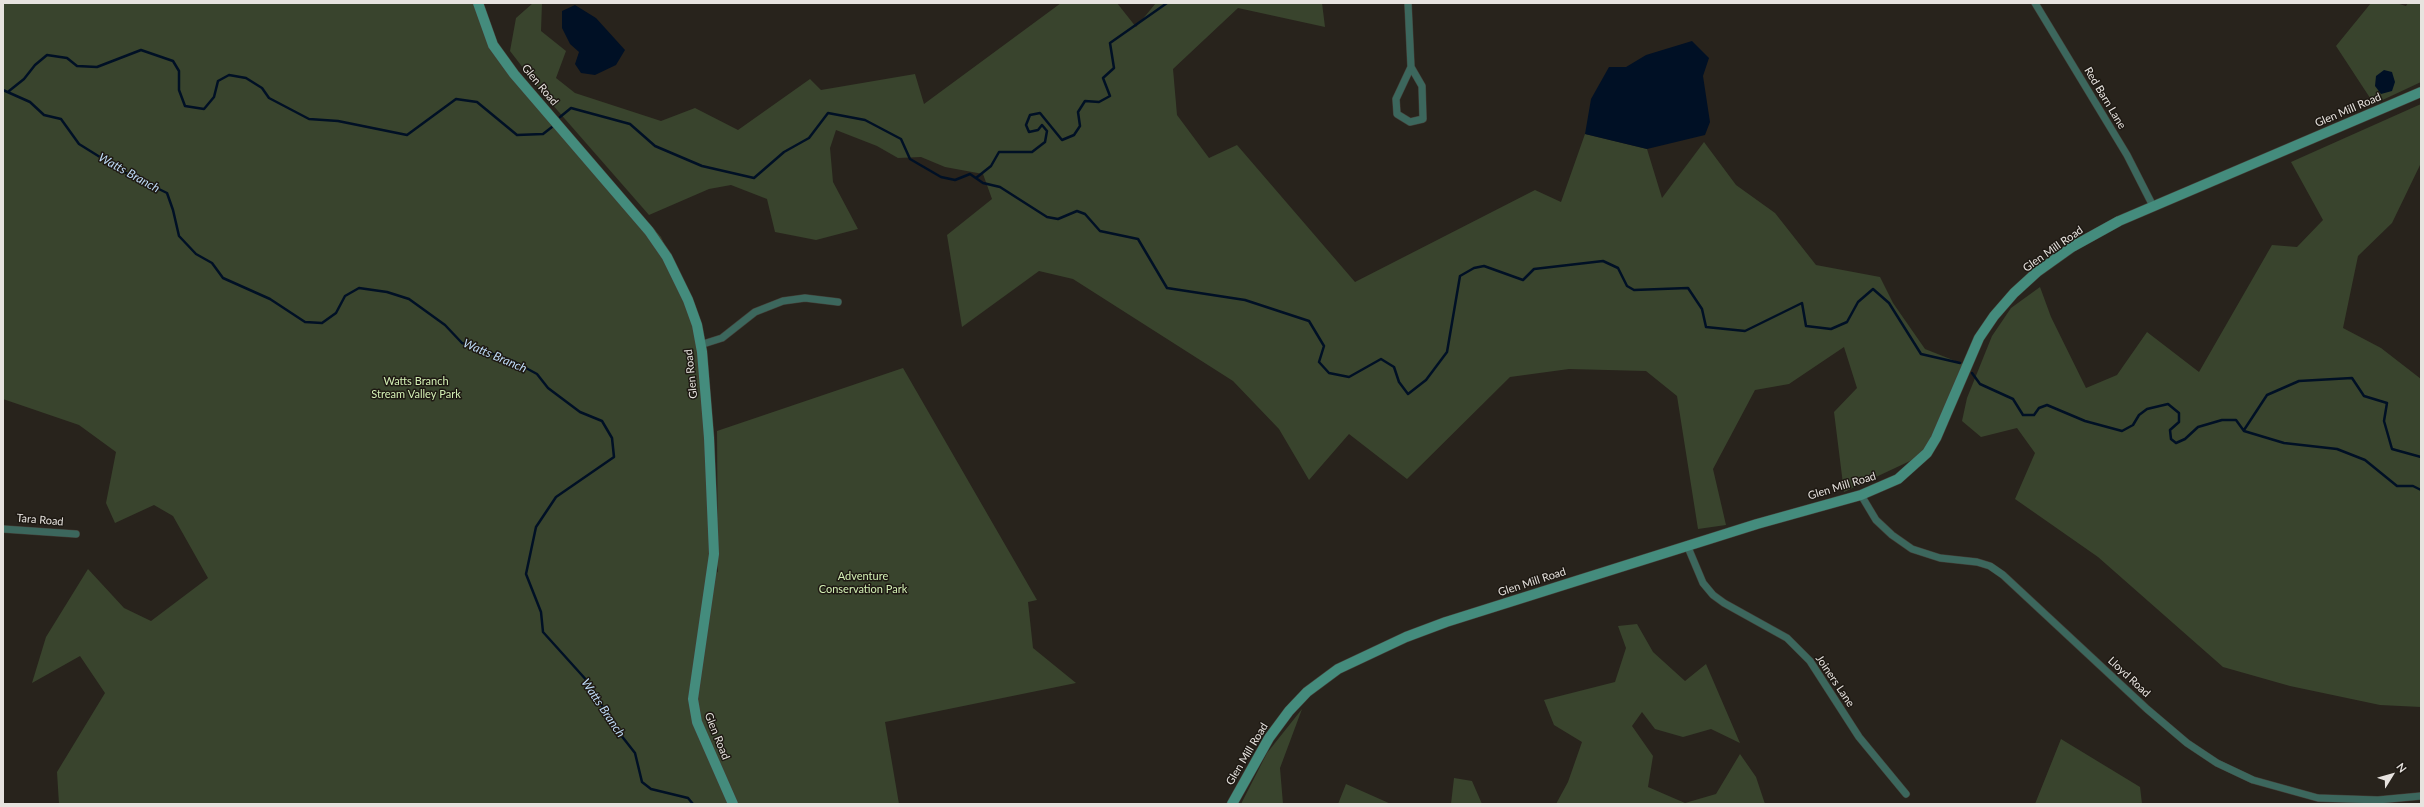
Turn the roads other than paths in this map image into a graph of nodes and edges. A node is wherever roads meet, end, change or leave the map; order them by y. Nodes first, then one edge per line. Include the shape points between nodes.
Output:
1 (478, 3) edge
2 (1408, 3) edge
3 (2035, 3) edge
4 (1411, 67) junction
5 (2421, 92) edge
6 (2153, 206) junction
7 (838, 302) dead end
8 (700, 345) junction
9 (1861, 495) junction
10 (3, 529) edge
11 (76, 534) dead end
12 (1687, 545) junction
13 (1906, 794) dead end
14 (2421, 796) edge
15 (733, 804) edge
16 (1232, 804) edge

1 - 8 main road, Glen Road via 493,45 514,74 649,231 667,257 688,300
2 - 4 street
3 - 6 street, Red Barn Lane via 2127,155
4 - 4 street via 1422,86 1423,119 1410,122 1397,114 1396,99
5 - 6 main road, Glen Mill Road
6 - 9 main road, Glen Mill Road via 2072,247 2037,272 2014,293 1980,338 1927,453 1898,479
7 - 8 street via 805,298 783,301 755,312 722,338
8 - 15 main road, Glen Road via 709,436 714,565 693,699 697,722
9 - 12 main road, Glen Mill Road
9 - 14 street, Lloyd Road via 1876,520 1912,550 1940,558 1977,562 1990,566 2003,575 2147,709 2187,743 2217,763 2254,780 2318,798 2378,800
10 - 11 street, Tara Road
12 - 13 street, Joiners Lane via 1704,583 1713,595 1787,638 1810,661 1859,737
12 - 16 main road, Glen Mill Road via 1446,622 1406,637 1338,669 1307,692 1289,711 1269,738

